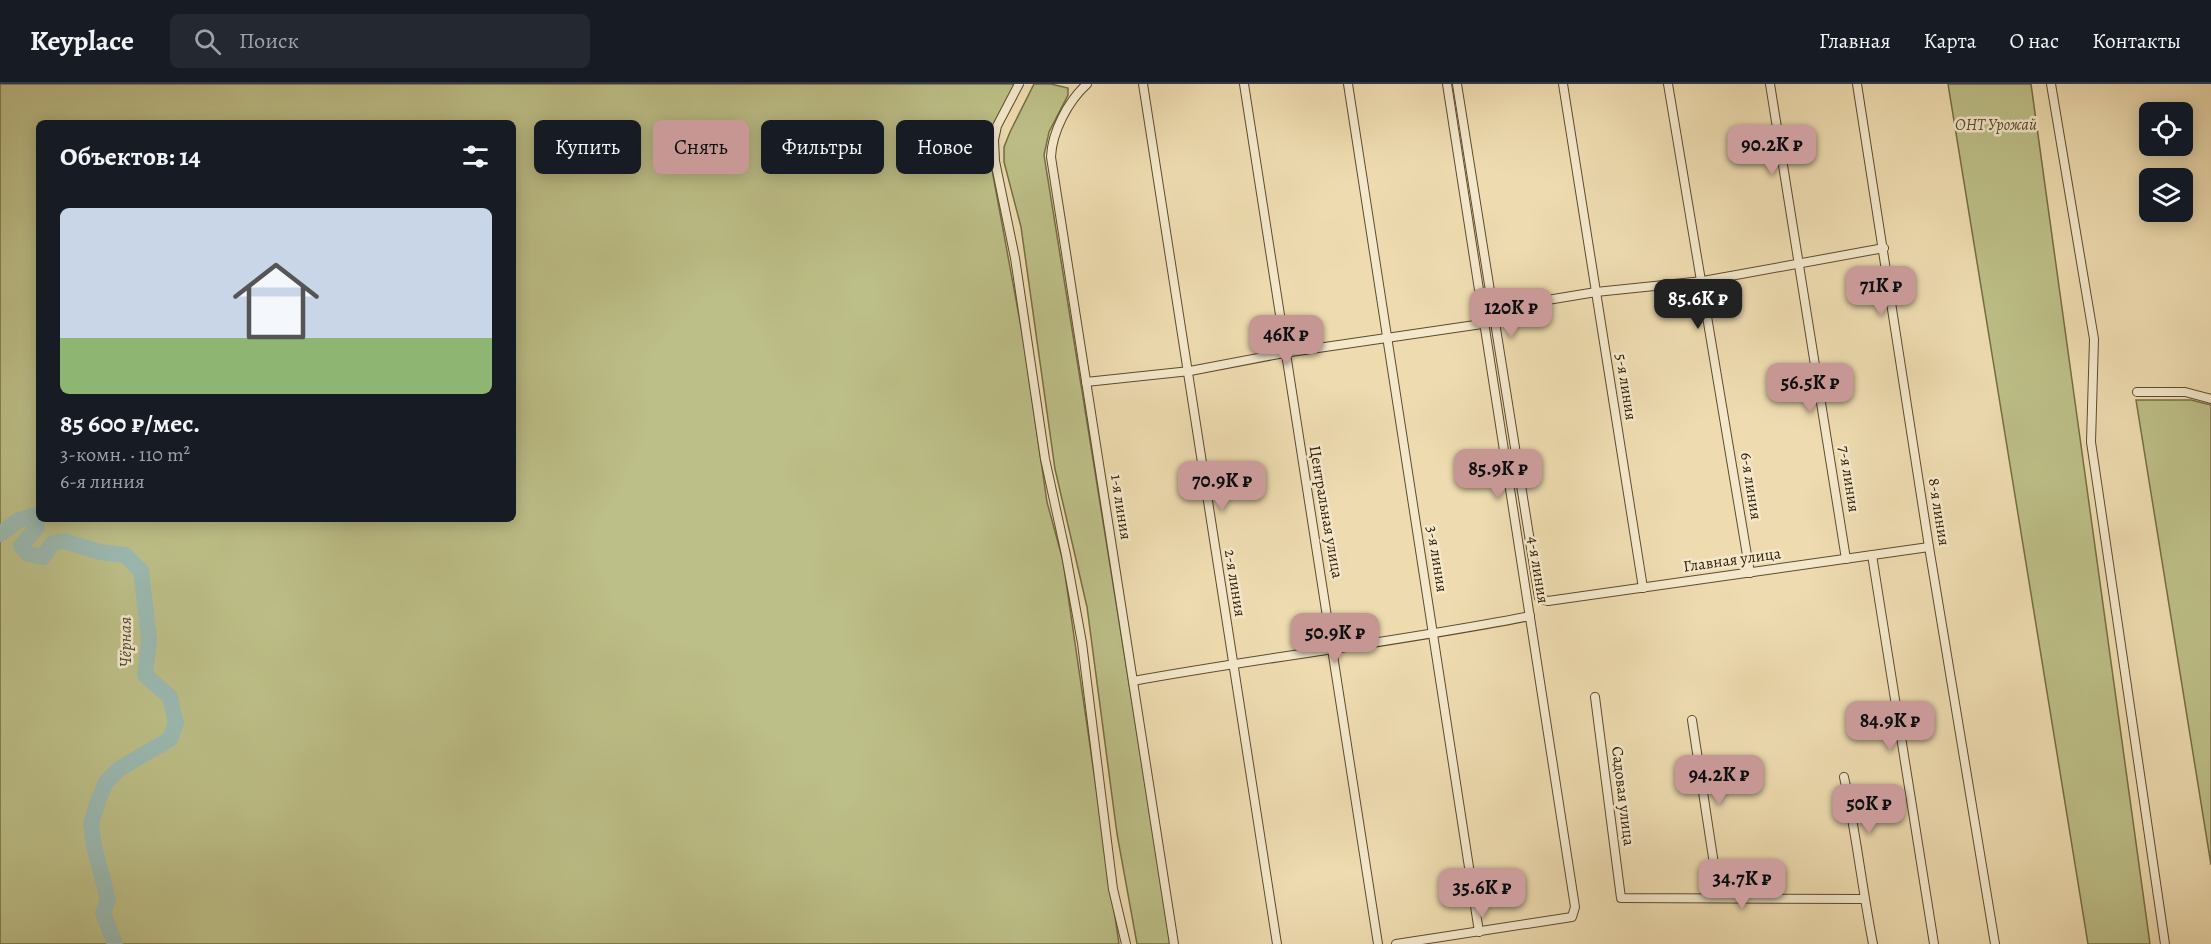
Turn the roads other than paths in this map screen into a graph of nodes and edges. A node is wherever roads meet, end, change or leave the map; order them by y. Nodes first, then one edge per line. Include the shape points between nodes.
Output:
1 (1019, 84) edge
2 (1087, 84) edge
3 (1143, 84) edge
4 (1245, 84) edge
5 (1348, 84) edge
6 (1447, 84) edge
7 (1457, 84) edge
8 (1563, 84) edge
9 (1668, 84) edge
10 (1770, 84) edge
11 (1857, 84) edge
12 (2051, 84) edge
13 (1884, 248) junction
14 (1799, 264) junction
15 (1703, 281) junction
16 (1596, 292) junction
17 (1493, 309) junction
18 (1482, 324) junction
19 (1388, 337) junction
20 (1284, 353) junction
21 (1190, 371) junction
22 (1086, 382) junction
23 (2137, 393) dead end
24 (2211, 399) edge
25 (1929, 547) junction
26 (1872, 555) junction
27 (1846, 559) junction
28 (1750, 573) junction
29 (1643, 588) junction
30 (1530, 616) junction
31 (1433, 635) junction
32 (1334, 650) junction
33 (1232, 663) junction
34 (1133, 681) junction
35 (1595, 698) dead end
36 (1692, 720) dead end
37 (1844, 777) dead end
38 (1719, 897) junction
39 (1864, 899) junction
40 (1479, 932) junction
41 (1126, 944) edge
42 (1174, 944) edge
43 (1277, 944) edge
44 (1378, 944) edge
45 (1396, 944) edge
46 (1873, 944) edge
47 (1934, 944) edge
48 (1995, 944) edge
49 (2165, 944) edge

1 - 41 street via 997,126 995,161 1015,258 1045,459 1080,632 1113,889
2 - 22 street, 1-я линия via 1058,128 1051,157
3 - 21 street, 2-я линия
4 - 20 street, Центральная улица
5 - 19 street, 3-я линия
6 - 18 street, 4-я линия
7 - 17 street
8 - 16 street, 5-я линия
9 - 15 street, 6-я линия
10 - 14 street, 7-я линия
11 - 13 street, 8-я линия
12 - 49 street via 2094,339 2091,442
13 - 14 street
13 - 25 street, 8-я линия
14 - 15 street
14 - 27 street, 7-я линия
15 - 16 street
15 - 28 street, 6-я линия
16 - 17 street
16 - 29 street, 5-я линия
17 - 29 street, Главная улица via 1539,598 1548,601
18 - 19 street
18 - 30 street, 4-я линия
19 - 20 street
19 - 31 street, 3-я линия
20 - 21 street
20 - 32 street, Центральная улица
21 - 22 street
21 - 33 street, 2-я линия
22 - 34 street, 1-я линия
23 - 24 street via 2185,392
25 - 26 street, Главная улица
25 - 48 street, 8-я линия
26 - 27 street, Главная улица
26 - 47 street
27 - 28 street, Главная улица
28 - 29 street, Главная улица
30 - 31 street
30 - 40 street, 4-я линия via 1575,907 1572,917
31 - 32 street
31 - 40 street, 3-я линия
32 - 33 street
32 - 44 street, Центральная улица
33 - 34 street
33 - 43 street, 2-я линия
34 - 42 street, 1-я линия
35 - 38 street, Садовая улица via 1621,898
36 - 38 street
37 - 39 street
38 - 39 street
39 - 46 street
40 - 45 street

